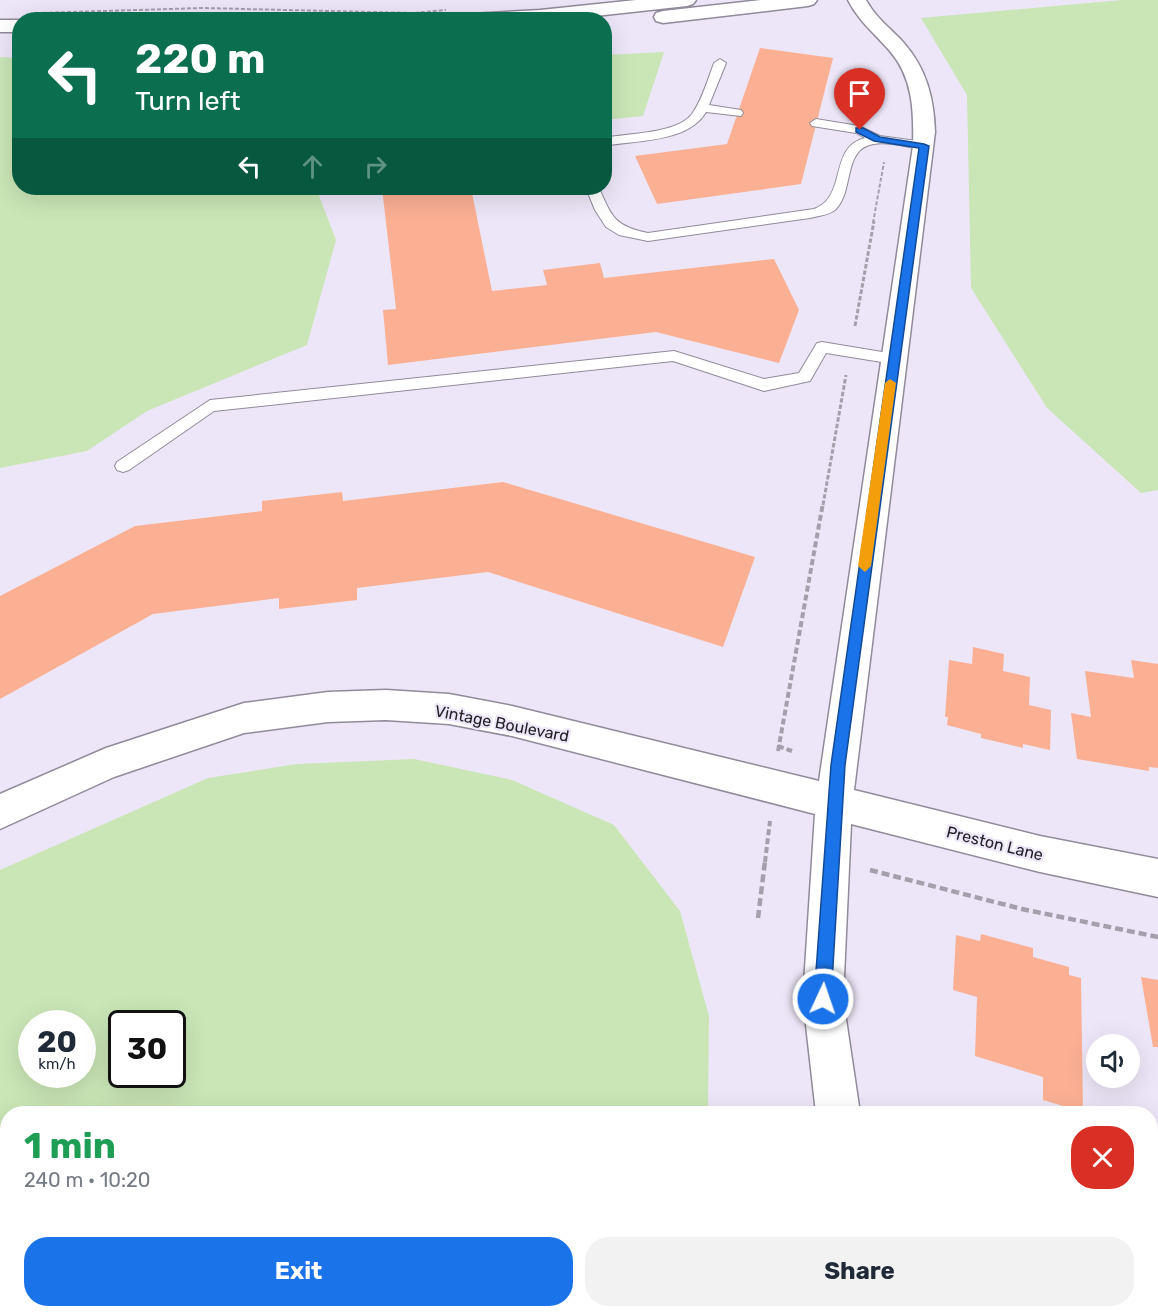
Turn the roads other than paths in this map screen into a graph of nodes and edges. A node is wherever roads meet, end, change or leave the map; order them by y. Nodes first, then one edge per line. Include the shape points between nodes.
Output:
1 (687, 0) edge
2 (808, 0) edge
3 (857, 0) edge
4 (577, 12) edge
5 (612, 23) edge
6 (720, 63) dead end
7 (700, 108) junction
8 (737, 113) dead end
9 (816, 123) dead end
10 (883, 140) junction
11 (612, 141) edge
12 (924, 146) junction
13 (596, 195) edge
14 (894, 360) junction
15 (123, 466) dead end
16 (834, 804) junction
17 (0, 812) edge
18 (1158, 878) edge
19 (837, 1106) edge

1 - 4 street
2 - 5 street
3 - 12 street via 862,12 898,49 921,87
6 - 7 lane
7 - 8 lane
7 - 11 lane via 697,117 679,128
9 - 10 lane via 860,130
10 - 12 lane
10 - 13 lane via 857,145 846,159 838,195 831,206 810,214 648,237 623,233 607,223
12 - 14 street
14 - 15 lane via 822,347 804,377 764,385 674,356 210,406
14 - 16 street
16 - 17 street, Vintage Boulevard via 512,721 449,709 386,705 328,707 244,718 106,764
16 - 18 street, Preston Lane
16 - 19 street via 823,999

